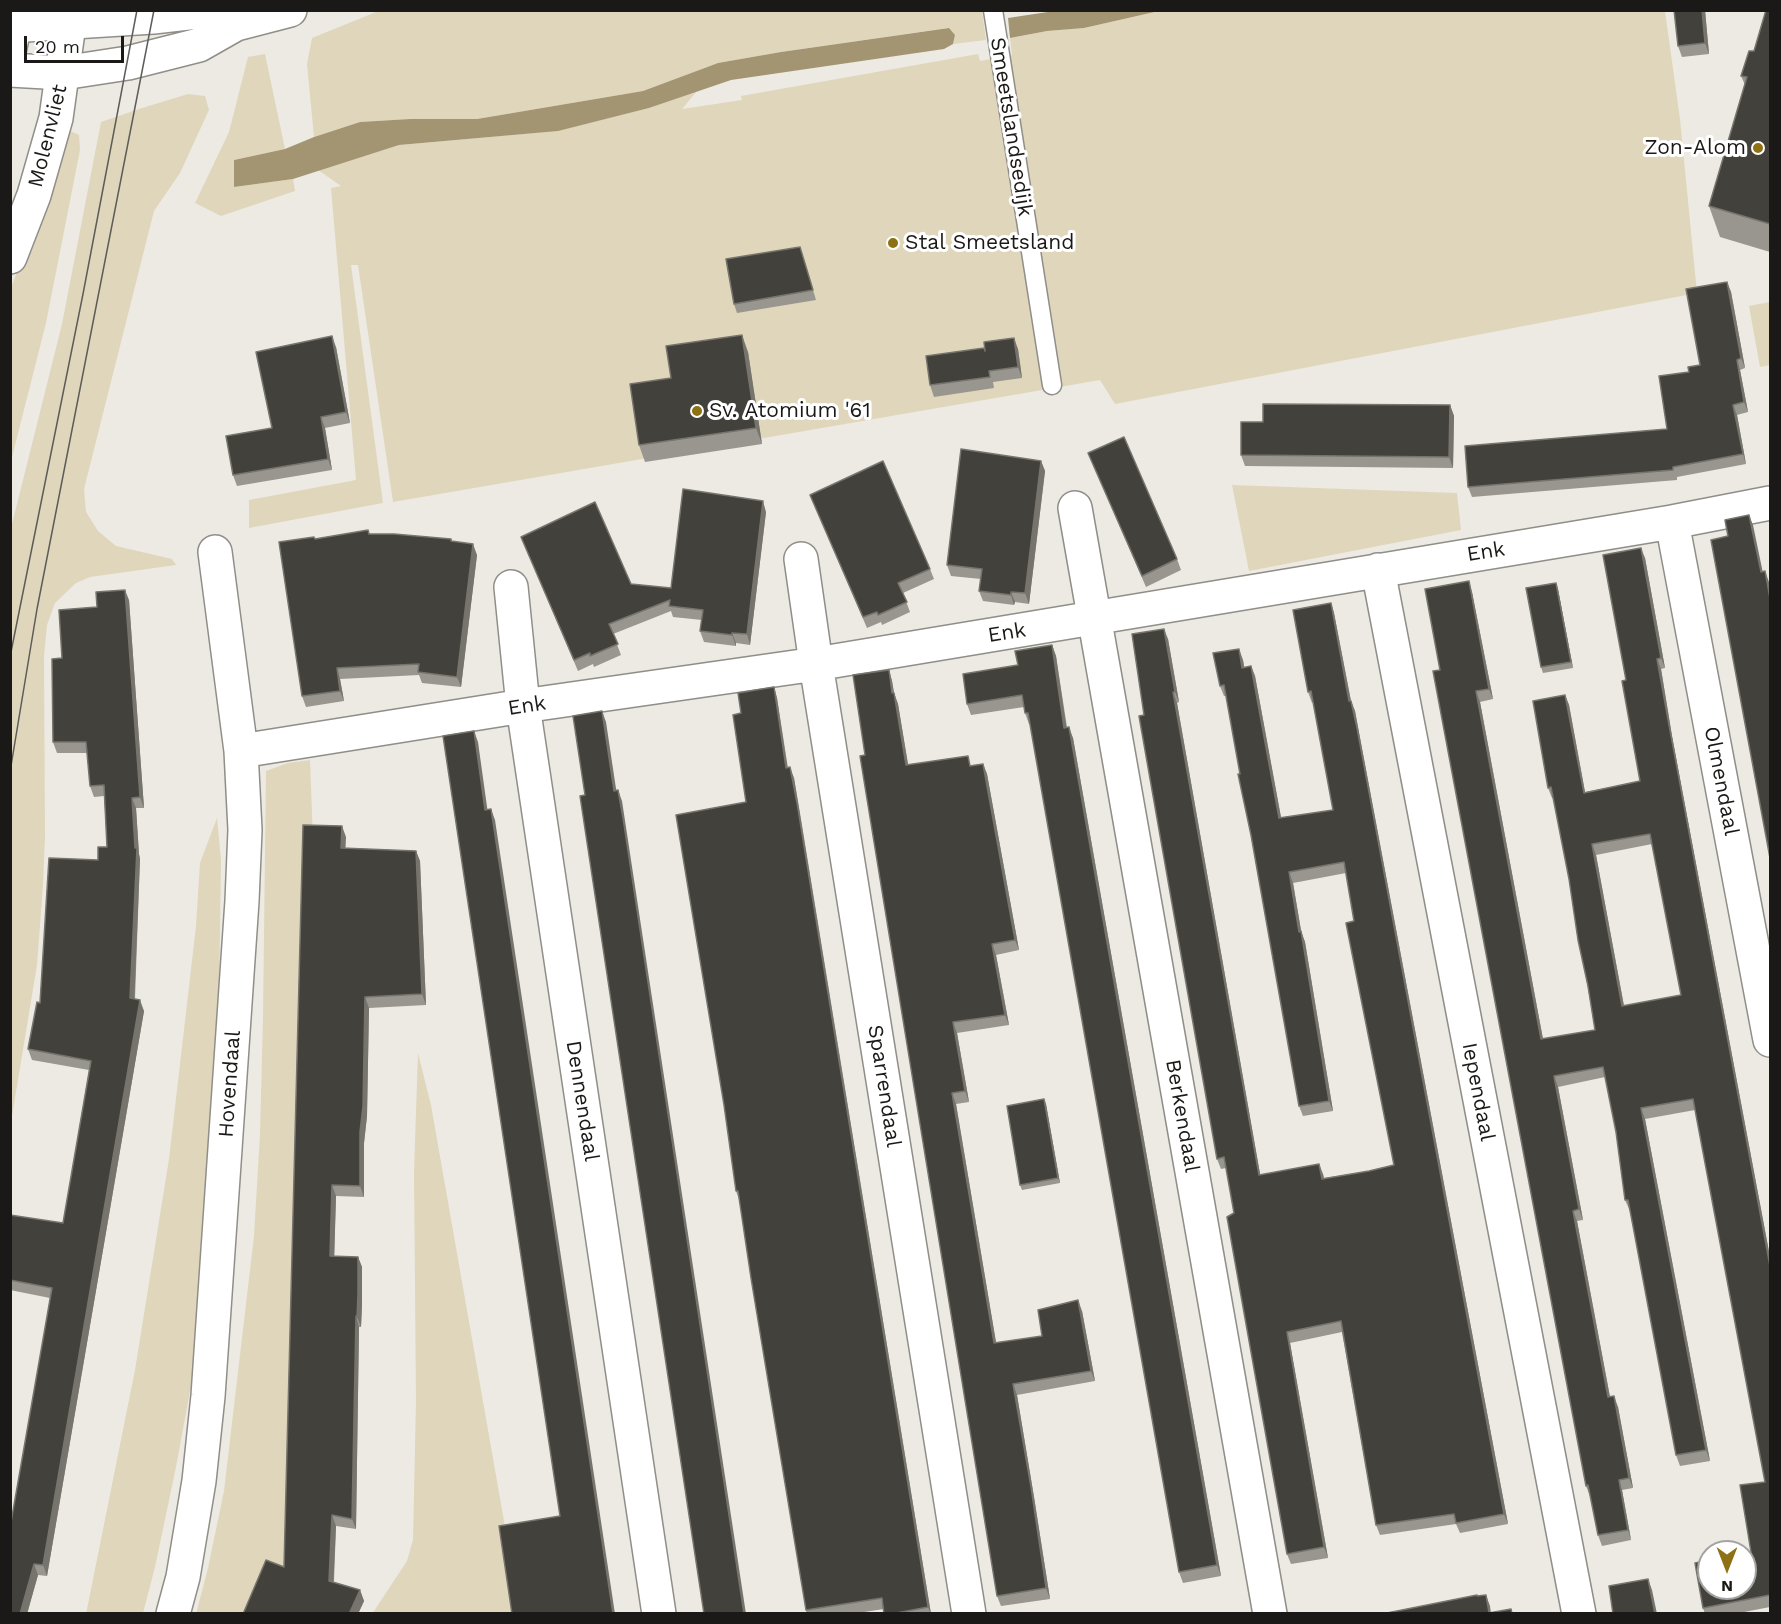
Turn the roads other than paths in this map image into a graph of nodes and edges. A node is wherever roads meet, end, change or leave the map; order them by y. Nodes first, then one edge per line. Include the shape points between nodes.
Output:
1 (290, 10) edge
2 (993, 10) edge
3 (70, 16) edge
4 (236, 24) junction
5 (13, 27) edge
6 (10, 70) edge
7 (63, 74) junction
8 (10, 257) edge
9 (1052, 385) dead end
10 (1770, 503) edge
11 (1075, 508) dead end
12 (1672, 522) junction
13 (215, 552) dead end
14 (801, 559) dead end
15 (1378, 570) junction
16 (511, 587) dead end
17 (1095, 619) junction
18 (816, 664) junction
19 (523, 706) junction
20 (241, 751) junction
21 (1770, 1040) edge
22 (172, 1614) edge
23 (659, 1614) edge
24 (969, 1614) edge
25 (1270, 1614) edge
26 (1579, 1614) edge

1 - 4 street
2 - 9 lane, Smeetslandsedijk
3 - 4 street via 153,17 197,12
3 - 5 street
3 - 7 street, Molenvliet
4 - 7 street via 199,45
6 - 7 street
7 - 8 street, Molenvliet via 56,118 34,195
10 - 12 street, Enk
11 - 17 street
12 - 15 street, Enk
12 - 21 street, Olmendaal
13 - 20 street, Hovendaal
14 - 18 street, Sparrendaal
15 - 17 street, Enk
15 - 26 street, Iependaal
16 - 19 street, Dennendaal
17 - 18 street, Enk
17 - 25 street, Berkendaal
18 - 19 street, Enk
18 - 24 street, Sparrendaal
19 - 20 street, Enk
19 - 23 street, Dennendaal
20 - 22 street, Hovendaal via 242,901 210,1374 199,1481 183,1577

